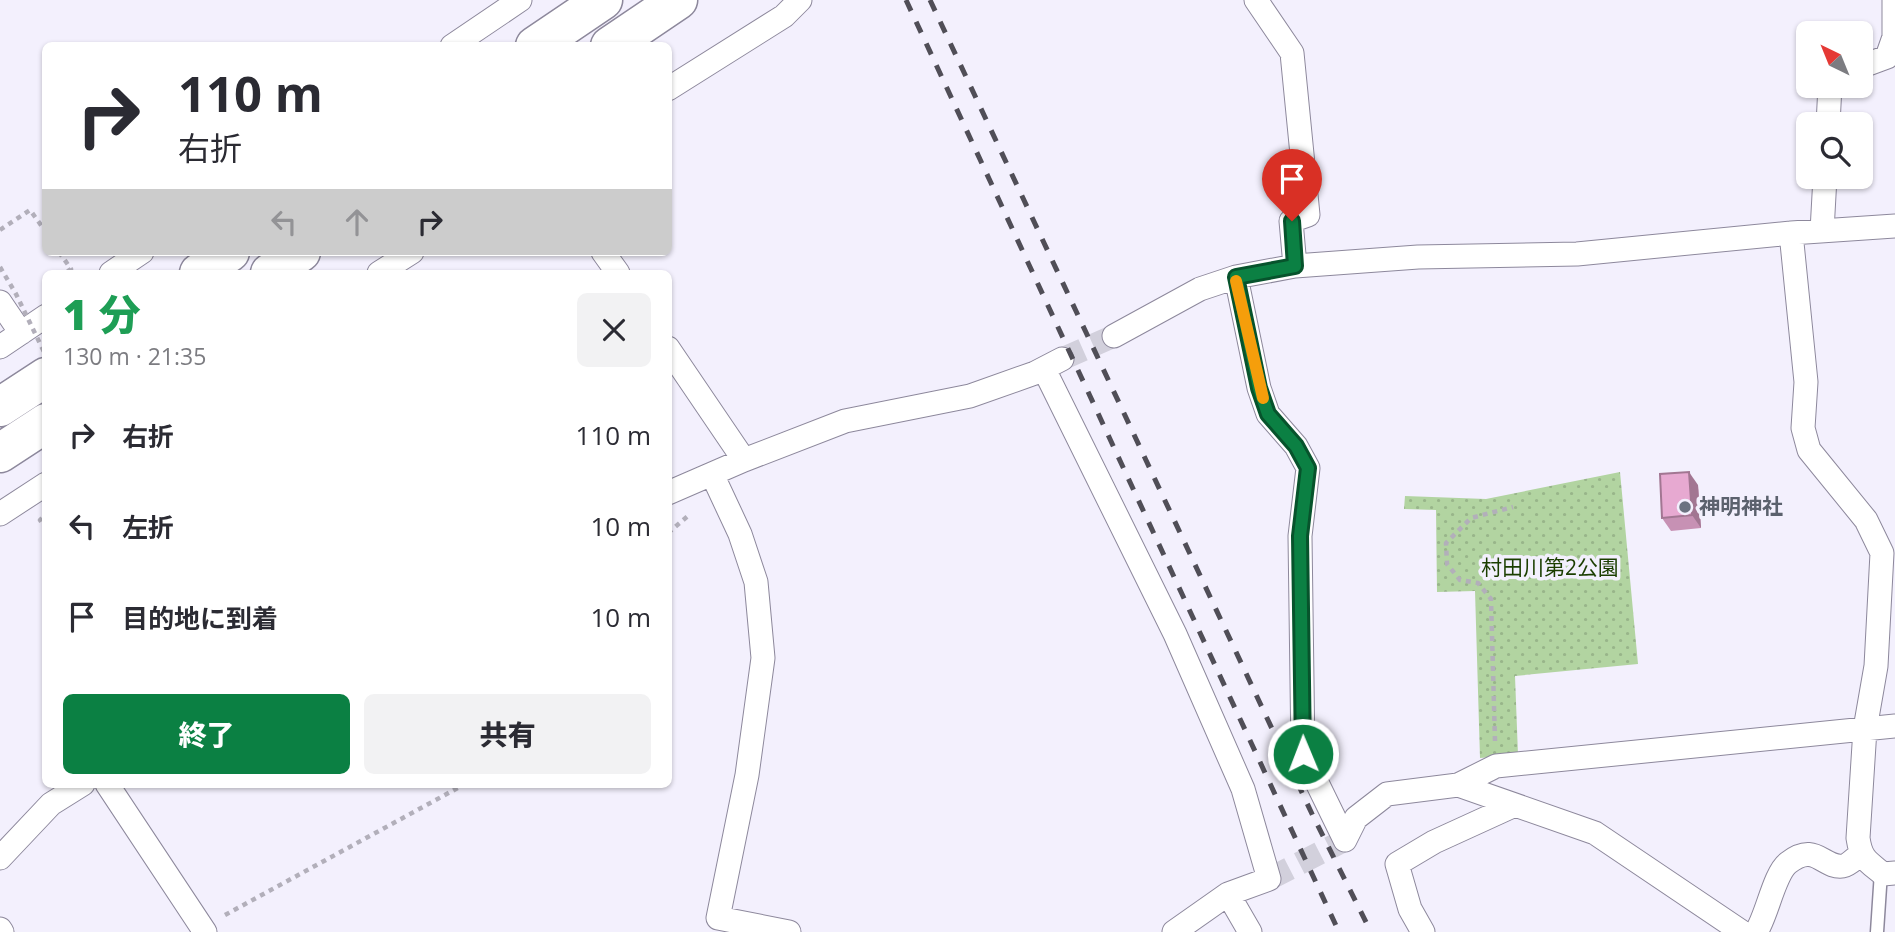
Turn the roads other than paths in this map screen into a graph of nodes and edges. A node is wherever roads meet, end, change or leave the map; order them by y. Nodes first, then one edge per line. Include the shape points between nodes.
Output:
1 (520, 0) edge
2 (603, 0) edge
3 (678, 0) edge
4 (800, 0) edge
5 (1256, 0) edge
6 (1894, 0) edge
7 (1895, 37) edge
8 (458, 42) edge
9 (542, 42) edge
10 (616, 42) edge
11 (1873, 62) edge
12 (672, 86) edge
13 (1824, 189) edge
14 (1895, 226) edge
15 (1822, 231) junction
16 (1791, 233) junction
17 (136, 256) edge
18 (224, 256) edge
19 (295, 256) edge
20 (406, 256) edge
21 (1295, 266) junction
22 (115, 270) edge
23 (203, 270) edge
24 (274, 270) edge
25 (384, 270) edge
26 (1236, 277) junction
27 (0, 302) edge
28 (42, 319) edge
29 (21, 333) junction
30 (1114, 336) tunnel mouth
31 (0, 347) edge
32 (672, 354) edge
33 (42, 380) edge
34 (0, 407) edge
35 (42, 426) edge
36 (0, 453) edge
37 (744, 460) junction
38 (712, 474) junction
39 (42, 487) edge
40 (672, 491) edge
41 (0, 514) edge
42 (1895, 726) edge
43 (1865, 729) junction
44 (1458, 785) junction
45 (77, 788) edge
46 (110, 788) edge
47 (1515, 805) junction
48 (1861, 854) junction
49 (0, 858) edge
50 (1888, 872) edge
51 (1228, 894) junction
52 (204, 930) edge
53 (789, 932) edge
54 (1174, 932) edge
55 (1250, 932) edge
56 (1423, 932) edge
57 (1742, 932) edge
58 (1756, 932) edge
59 (1877, 932) edge

1 - 8 street
2 - 9 highway
3 - 10 highway
4 - 12 street via 784,16
5 - 21 street via 1292,53 1308,215 1292,221
6 - 7 street
7 - 11 street via 1887,57
13 - 15 street
14 - 15 street
15 - 16 street
16 - 21 street via 1577,254 1418,257
16 - 43 street via 1808,450 1866,520 1882,553 1876,666
17 - 22 street
18 - 23 highway
19 - 24 highway
20 - 25 street
21 - 26 street
26 - 30 street via 1200,289
26 - 44 street via 1268,414 1308,468 1300,536 1303,754 1345,840 1356,818 1387,794
27 - 29 street
28 - 29 street
29 - 31 street
32 - 37 street
33 - 34 highway
35 - 36 highway
37 - 38 street
37 - 51 street via 845,421 970,396 1053,364 1243,789 1269,878
38 - 40 street
38 - 53 street via 756,582 764,659 747,775 718,918
39 - 41 street
42 - 43 street
43 - 44 street via 1496,766
43 - 48 street via 1858,838
44 - 47 street
45 - 49 street via 51,804
46 - 52 street
47 - 56 street via 1397,864 1410,909
47 - 57 street via 1595,833
48 - 50 street
48 - 58 street via 1845,866 1816,855 1803,855 1785,865
50 - 59 lane
51 - 54 street
51 - 55 street

